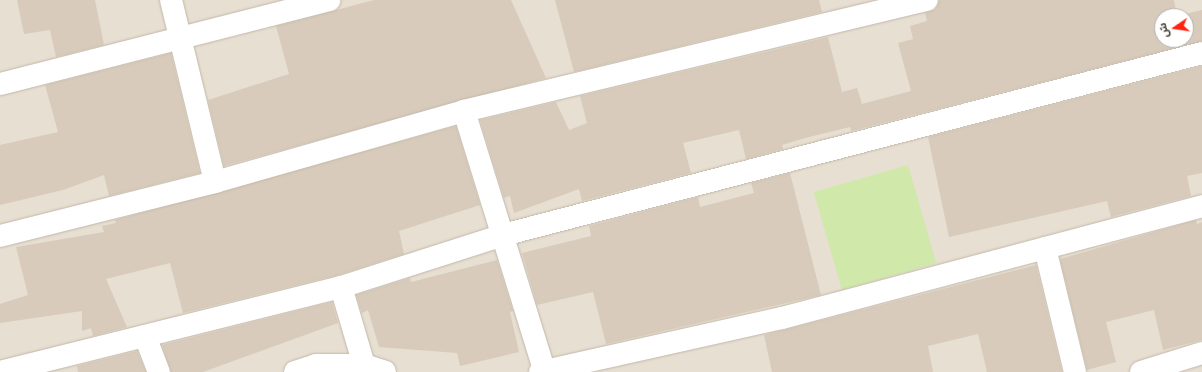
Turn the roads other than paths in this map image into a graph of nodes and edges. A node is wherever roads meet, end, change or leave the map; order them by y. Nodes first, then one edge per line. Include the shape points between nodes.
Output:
1 (171, 0) edge
2 (329, 0) edge
3 (927, 0) edge
4 (180, 38) junction
5 (1202, 53) edge
6 (0, 84) edge
7 (464, 111) junction
8 (215, 182) junction
9 (1202, 206) edge
10 (503, 235) junction
11 (0, 236) edge
12 (1045, 248) junction
13 (341, 287) junction
14 (145, 336) junction
15 (1202, 352) edge
16 (34, 368) edge
17 (365, 368) edge
18 (0, 372) edge
19 (159, 372) edge
20 (294, 372) edge
21 (385, 372) edge
22 (543, 372) edge
23 (1075, 372) edge
24 (1141, 372) edge

1 - 4 street
2 - 4 street
3 - 7 street
4 - 6 street
4 - 8 street
5 - 10 street
7 - 8 street
7 - 10 street
8 - 11 street
9 - 12 street
10 - 13 street
10 - 22 street
12 - 22 street via 782,318
12 - 23 street
13 - 14 street
13 - 17 street
14 - 16 street
14 - 19 street
15 - 24 street
16 - 18 street
17 - 20 street via 316,365
17 - 21 street

